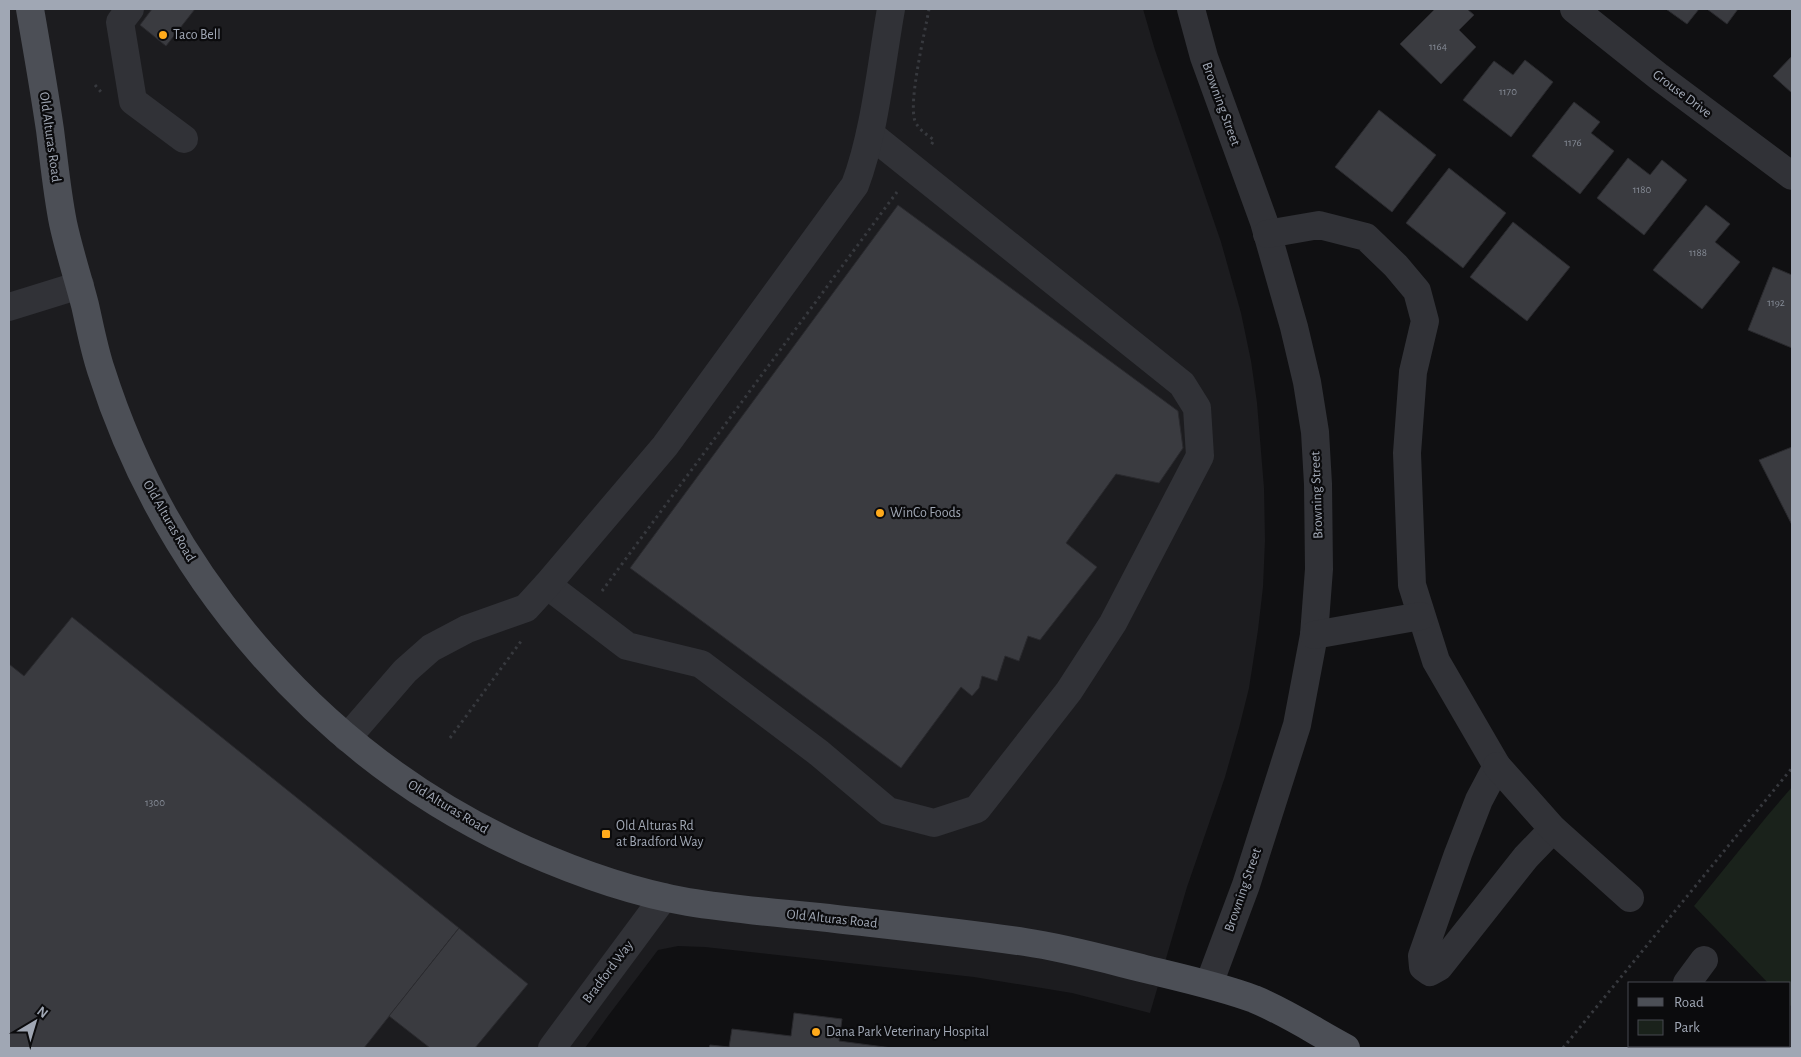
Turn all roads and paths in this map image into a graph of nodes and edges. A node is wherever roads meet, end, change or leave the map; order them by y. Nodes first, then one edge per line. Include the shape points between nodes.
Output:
1 (30, 9) edge
2 (130, 9) edge
3 (891, 9) edge
4 (1191, 9) edge
5 (1574, 9) edge
6 (870, 134) junction
7 (184, 139) dead end
8 (1792, 176) edge
9 (1267, 234) junction
10 (840, 268) dead end
11 (80, 285) junction
12 (9, 307) edge
13 (547, 585) junction
14 (584, 614) junction
15 (1422, 616) junction
16 (527, 633) dead end
17 (1314, 635) junction
18 (347, 738) junction
19 (450, 738) dead end
20 (1497, 766) junction
21 (1792, 768) edge
22 (1553, 829) junction
23 (664, 897) junction
24 (1630, 898) dead end
25 (1704, 960) dead end
26 (1688, 982) edge
27 (1209, 984) junction
28 (552, 1048) edge
29 (1346, 1048) edge
30 (1563, 1048) edge

1 - 11 main road, Old Alturas Road via 63,223
2 - 7 street via 120,22 134,101
3 - 6 street
4 - 9 street, Browning Street via 1204,57
5 - 8 street, Grouse Drive
6 - 13 street via 855,185 665,446
6 - 14 street via 1182,384 1197,408 1200,456 1114,623 1069,691 977,809 934,823 888,811 819,753 701,664 627,646
9 - 15 street via 1319,225 1366,237 1417,291 1425,321 1413,372 1407,453 1412,585
9 - 17 street, Browning Street via 1296,336 1315,432 1319,569
10 - 14 path
11 - 12 street
11 - 18 main road, Old Alturas Road via 98,364 109,395 138,464 182,546 243,633 300,695
13 - 14 street
13 - 18 street via 526,608 467,629 431,648 405,670
15 - 17 street
15 - 20 street via 1436,661
16 - 19 path
17 - 27 street, Browning Street via 1297,725 1246,885
18 - 23 main road, Old Alturas Road via 420,792 462,818 569,869
20 - 22 street
20 - 22 street via 1479,800 1458,854 1422,956 1423,967 1430,972 1438,967 1526,857
21 - 30 path
22 - 24 street
23 - 27 main road, Old Alturas Road via 754,911 1024,942
23 - 28 street, Bradford Way
25 - 26 street
27 - 29 main road, Old Alturas Road via 1264,1004

